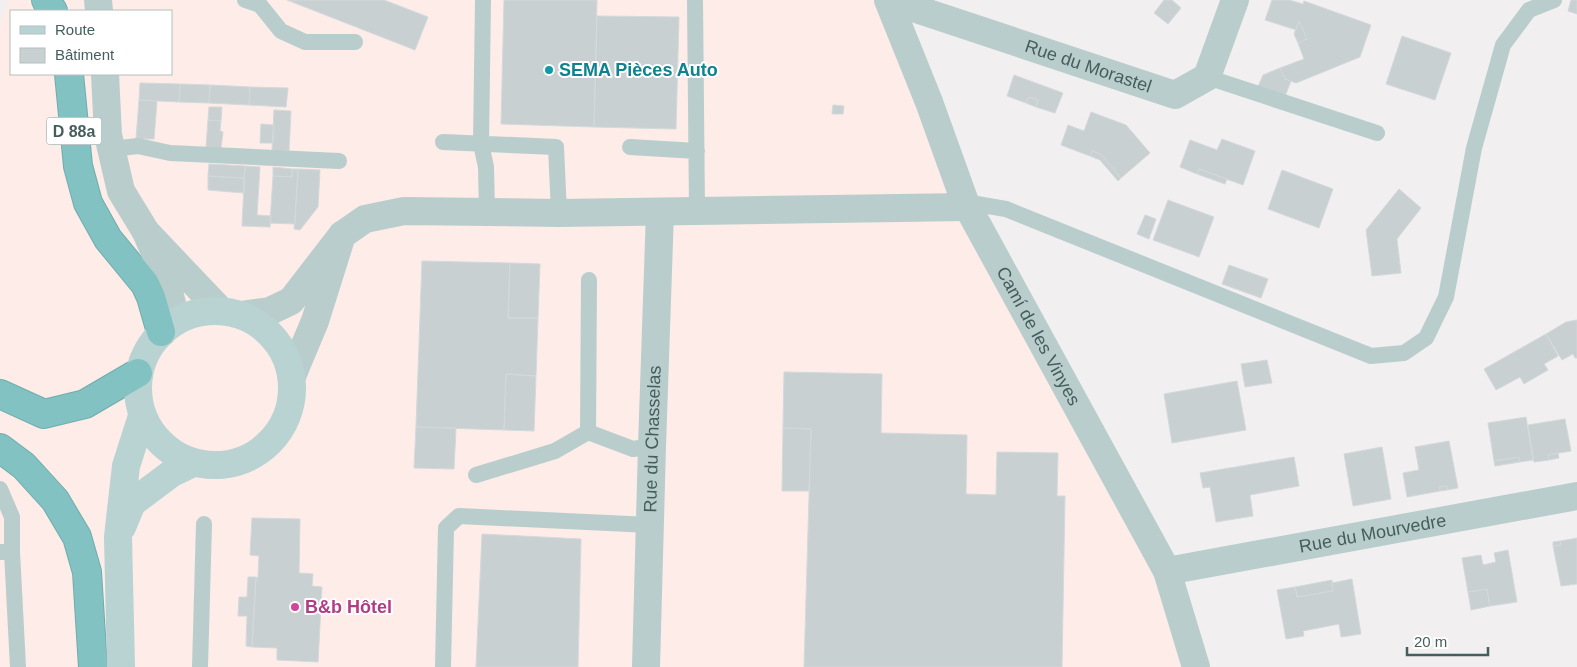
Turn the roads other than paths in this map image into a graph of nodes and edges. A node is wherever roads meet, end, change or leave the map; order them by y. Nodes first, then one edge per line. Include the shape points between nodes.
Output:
1 (483, 0) edge
2 (694, 0) edge
3 (888, 0) edge
4 (1235, 0) edge
5 (1554, 0) edge
6 (256, 2) edge
7 (355, 42) dead end
8 (69, 75) edge
9 (105, 75) edge
10 (1208, 77) junction
11 (1377, 133) dead end
12 (442, 142) dead end
13 (481, 144) junction
14 (630, 147) dead end
15 (111, 149) junction
16 (697, 151) junction
17 (340, 161) dead end
18 (966, 204) junction
19 (697, 211) junction
20 (487, 212) junction
21 (660, 212) junction
22 (559, 213) junction
23 (146, 232) junction
24 (342, 235) junction
25 (589, 280) dead end
26 (231, 312) junction
27 (169, 326) junction
28 (138, 374) junction
29 (292, 376) junction
30 (0, 394) edge
31 (142, 416) junction
32 (588, 432) junction
33 (652, 446) junction
34 (0, 448) edge
35 (193, 463) junction
36 (476, 475) dead end
37 (0, 489) edge
38 (1577, 496) edge
39 (204, 524) dead end
40 (650, 525) junction
41 (118, 537) junction
42 (6, 552) edge
43 (1167, 571) junction
44 (18, 667) edge
45 (93, 667) edge
46 (121, 667) edge
47 (200, 667) edge
48 (443, 667) edge
49 (646, 667) edge
50 (1196, 667) edge

1 - 13 lane
2 - 16 lane
3 - 10 street, Rue du Morastel via 1175,95
3 - 18 street, Camí de les Vinyes
4 - 10 street
5 - 18 lane via 1529,10 1503,45 1474,148 1446,297 1426,338 1404,353 1371,356 1006,209
6 - 7 lane via 281,32 305,42
8 - 27 highway, D 88a via 78,166 88,203 108,239 145,284
9 - 15 street
10 - 11 lane
12 - 13 lane
13 - 20 lane via 486,167
13 - 22 lane via 556,147
14 - 16 lane
15 - 17 lane via 138,146 170,153
15 - 23 street via 121,191
16 - 19 lane
18 - 19 street
18 - 43 street, Camí de les Vinyes
19 - 21 street
20 - 22 street
20 - 24 street via 404,211 365,219
21 - 22 street
21 - 33 street, Rue du Chasselas
23 - 26 street
23 - 27 street via 166,278
24 - 26 street via 291,301 270,311
24 - 29 street
25 - 32 lane
26 - 27 main road via 198,312
26 - 29 main road via 260,324 275,338 286,356
27 - 28 main road via 146,351
28 - 30 highway via 85,404 44,414
28 - 31 main road via 137,395
29 - 35 main road via 292,402 283,426 266,446 244,460 219,466
31 - 35 main road via 154,436 171,453
31 - 41 main road via 126,466
32 - 33 lane via 633,449
32 - 36 lane via 555,451
33 - 40 street, Rue du Chasselas
34 - 45 highway via 24,466 55,500 77,537 87,572
35 - 41 main road via 172,473 132,503
37 - 42 lane via 12,517
38 - 43 street, Rue du Mourvedre
39 - 47 lane
40 - 48 lane via 459,516 446,528
40 - 49 street, Rue du Chasselas
41 - 46 main road
42 - 44 lane
43 - 50 street, Camí de les Vinyes

